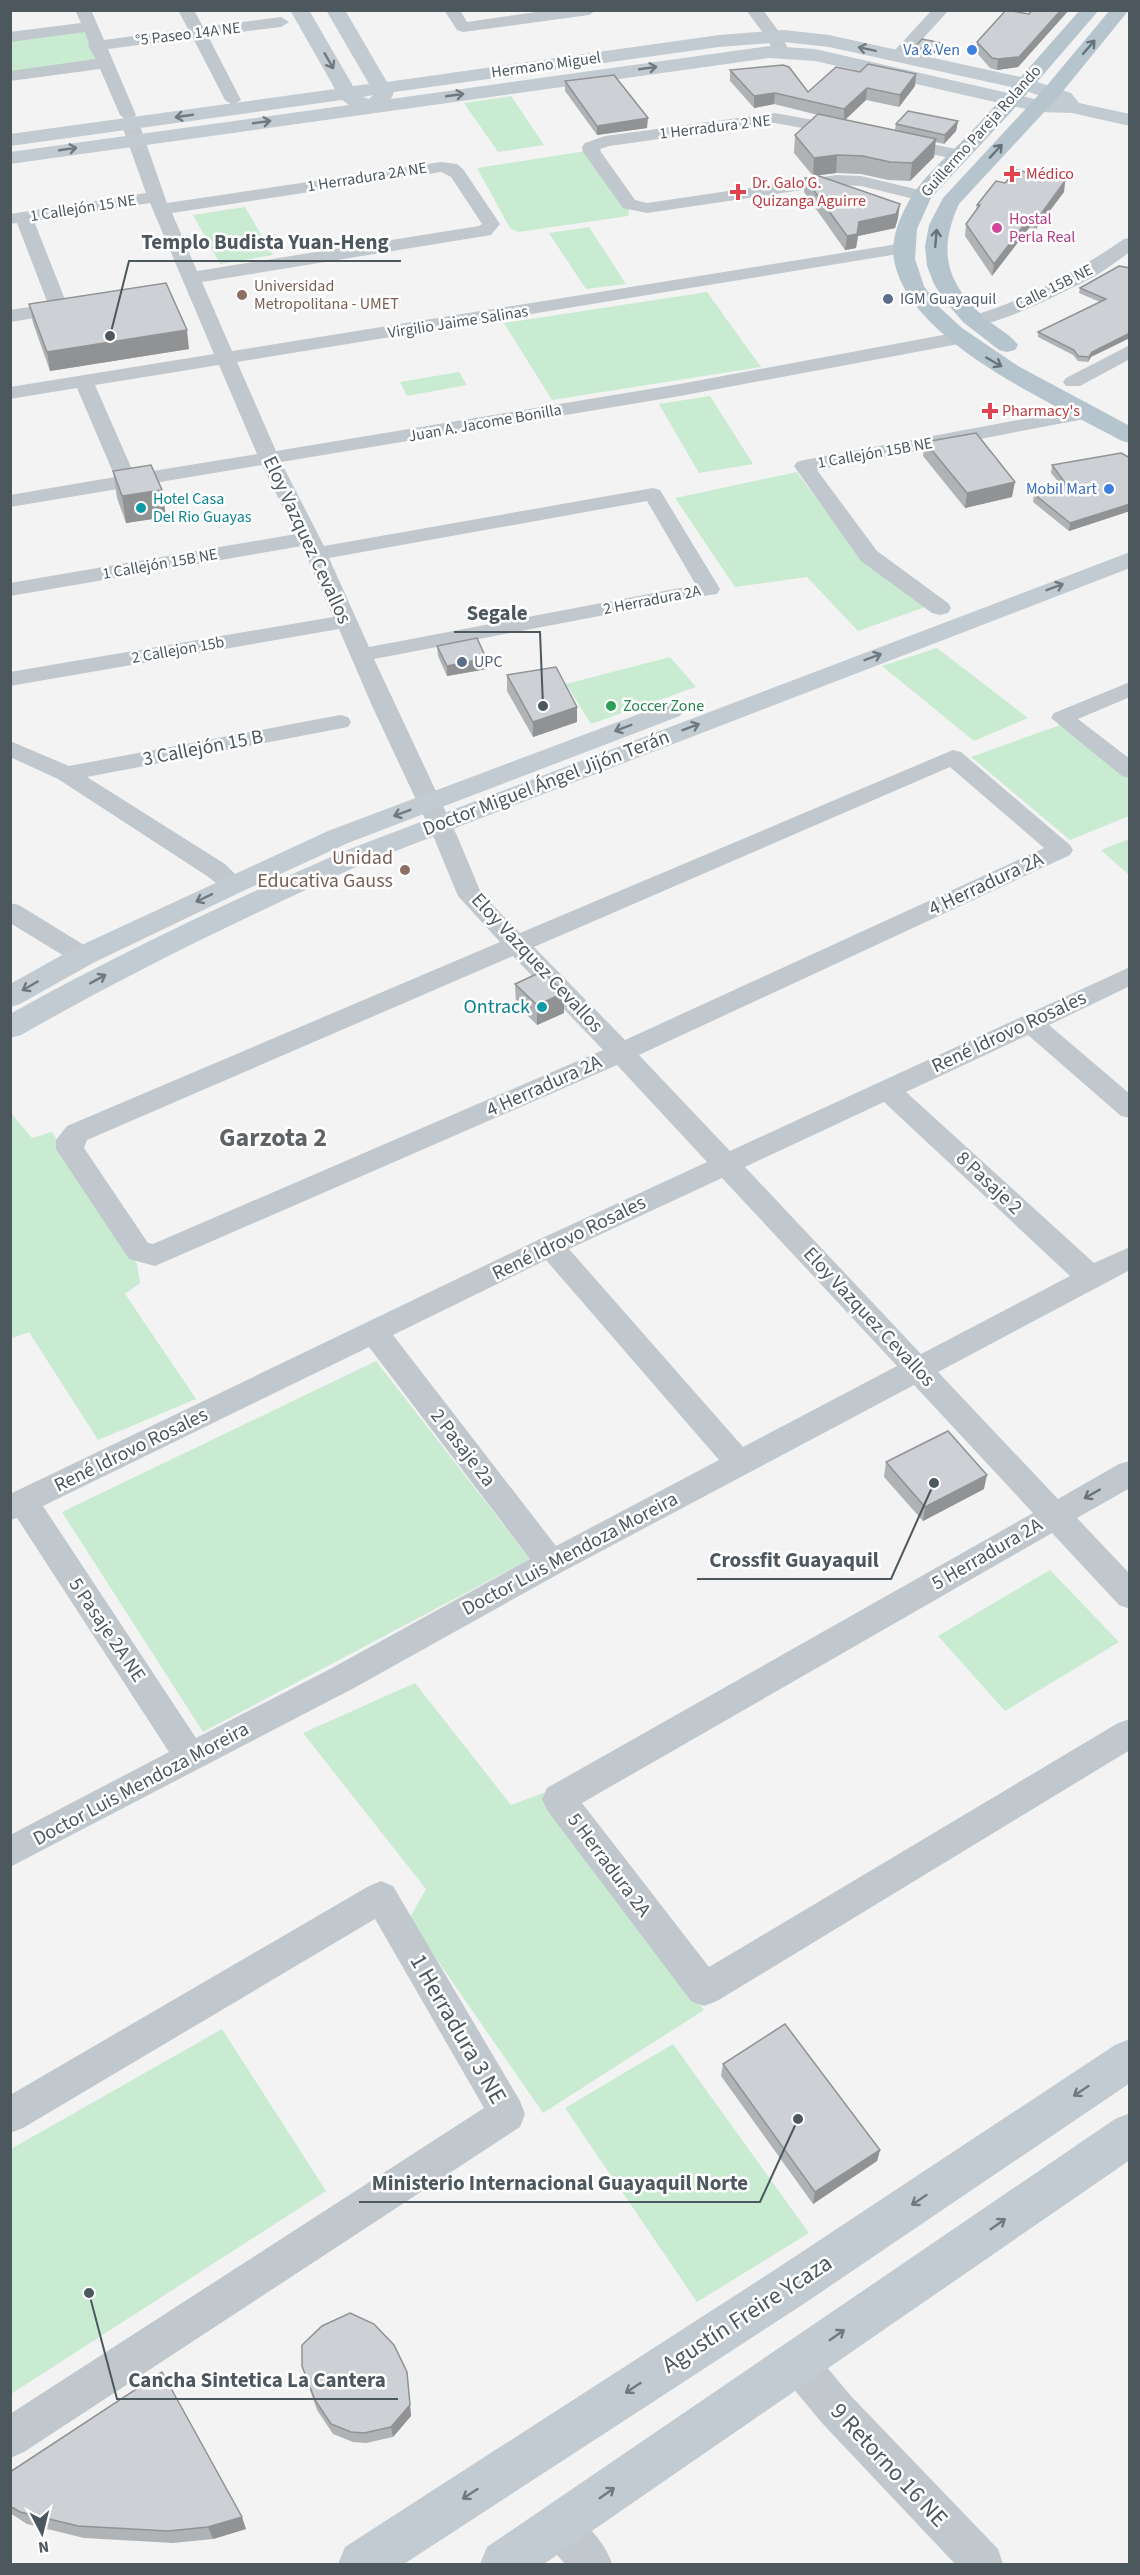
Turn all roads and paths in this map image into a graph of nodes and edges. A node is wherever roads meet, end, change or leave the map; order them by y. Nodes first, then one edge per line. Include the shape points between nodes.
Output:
1 (83, 10) edge
2 (186, 10) edge
3 (299, 10) edge
4 (335, 10) edge
5 (452, 10) edge
6 (589, 10) edge
7 (754, 10) edge
8 (1090, 10) edge
9 (937, 11) edge
10 (1123, 12) edge
11 (280, 22) dead end
12 (89, 27) junction
13 (198, 33) junction
14 (10, 37) edge
15 (777, 44) junction
16 (96, 46) junction
17 (901, 52) dead end
18 (105, 63) junction
19 (10, 76) edge
20 (381, 88) junction
21 (1018, 92) junction
22 (347, 93) junction
23 (1046, 99) junction
24 (233, 100) dead end
25 (373, 106) junction
26 (1130, 120) edge
27 (131, 126) junction
28 (859, 133) edge
29 (882, 138) edge
30 (10, 140) edge
31 (960, 154) junction
32 (10, 158) edge
33 (922, 196) junction
34 (158, 203) junction
35 (17, 218) edge
36 (1130, 243) edge
37 (904, 248) junction
38 (185, 285) junction
39 (81, 305) edge
40 (59, 308) junction
41 (10, 316) edge
42 (974, 321) junction
43 (958, 338) junction
44 (1130, 351) edge
45 (226, 359) junction
46 (84, 382) junction
47 (1073, 382) junction
48 (10, 393) edge
49 (1130, 412) edge
50 (1088, 413) junction
51 (1130, 436) edge
52 (269, 459) junction
53 (127, 482) junction
54 (10, 501) edge
55 (1130, 536) edge
56 (313, 546) junction
57 (1130, 559) edge
58 (10, 590) edge
59 (940, 608) junction
60 (346, 621) junction
61 (362, 655) junction
62 (10, 679) edge
63 (1130, 689) edge
64 (340, 722) dead end
65 (10, 748) edge
66 (1130, 771) edge
67 (66, 774) junction
68 (435, 813) junction
69 (233, 884) junction
70 (10, 911) edge
71 (517, 943) junction
72 (83, 956) junction
73 (1130, 975) edge
74 (10, 998) edge
75 (1031, 1023) junction
76 (10, 1028) edge
77 (621, 1052) junction
78 (887, 1089) junction
79 (1130, 1109) edge
80 (725, 1164) junction
81 (550, 1246) junction
82 (1130, 1257) edge
83 (1090, 1277) junction
84 (375, 1333) junction
85 (918, 1369) junction
86 (740, 1464) junction
87 (1130, 1473) edge
88 (17, 1505) edge
89 (1054, 1516) junction
90 (551, 1563) junction
91 (1130, 1596) edge
92 (1130, 1733) edge
93 (190, 1758) junction
94 (10, 1852) edge
95 (1130, 2059) edge
96 (10, 2115) edge
97 (1126, 2141) edge
98 (797, 2362) junction
99 (10, 2438) edge
100 (559, 2527) junction
101 (362, 2565) edge
102 (504, 2565) edge
103 (592, 2565) edge
104 (983, 2565) edge

1 - 12 street, Eloy Vazquez Cevallos
2 - 13 street
3 -> 22 street
4 - 20 street
5 - 6 street via 463,27
7 - 15 street
8 - 21 main road, Guillermo Pareja Rolando
9 - 17 street
23 -> 10 main road, Guillermo Pareja Rolando
11 - 13 street, °5 Paseo 14A NE
12 - 14 street
12 - 16 street, Eloy Vazquez Cevallos
13 - 16 street, °5 Paseo 14A NE
13 - 24 street
15 - 20 street, Hermano Miguel via 708,42
15 - 21 street, Hermano Miguel via 815,55
25 -> 15 street, Hermano Miguel via 713,58
16 - 18 street, Eloy Vazquez Cevallos
18 - 19 street
18 - 27 street, Eloy Vazquez Cevallos
20 - 22 street, Hermano Miguel
20 - 25 street via 385,94
21 - 23 street, Hermano Miguel
21 - 31 main road, Guillermo Pareja Rolando
22 - 25 street via 351,99
22 -> 27 street, Hermano Miguel
23 - 26 street, Hermano Miguel
42 -> 23 main road, Guillermo Pareja Rolando via 949,292 938,271 938,223 950,202
27 -> 25 street, Hermano Miguel
27 - 30 street, Hermano Miguel
32 -> 27 street, Hermano Miguel
27 - 34 street, Eloy Vazquez Cevallos
28 - 33 street, 1 Herradura 2 NE via 775,118 591,147 629,204 647,208 836,180 861,181
29 - 31 street
31 - 33 main road, Guillermo Pareja Rolando
33 - 37 main road, Guillermo Pareja Rolando via 908,220
34 - 35 street, 1 Callejón 15 NE
34 - 38 street, Eloy Vazquez Cevallos
34 - 38 street, 1 Herradura 2A NE via 441,167 457,173 491,224 485,231
35 - 40 street
36 - 42 street, Calle 15B NE via 1090,271 992,317
37 - 43 main road, Guillermo Pareja Rolando via 910,280 919,296
37 - 45 street, Virgilio Jaime Salinas
38 - 45 street, Eloy Vazquez Cevallos
39 - 40 street
40 - 41 street
42 - 47 main road, Guillermo Pareja Rolando via 1013,349
43 -> 50 main road, Guillermo Pareja Rolando
43 - 52 street, Juan A. Jacome Bonilla via 680,390
44 - 47 street
45 - 46 street, Virgilio Jaime Salinas
45 - 52 street, Eloy Vazquez Cevallos
46 - 48 street, Virgilio Jaime Salinas
46 - 53 street
47 - 49 main road, Guillermo Pareja Rolando
50 - 51 main road, Guillermo Pareja Rolando
50 - 59 street, 1 Callejón 15B NE via 804,466 869,556
52 - 53 street, Juan A. Jacome Bonilla
52 - 56 street, Eloy Vazquez Cevallos
53 - 54 street, Juan A. Jacome Bonilla
55 - 59 street, Doctor Miguel Ángel Jijón Terán
56 - 58 street, 1 Callejón 15B NE
56 - 60 street, Eloy Vazquez Cevallos
56 - 61 street, 2 Herradura 2A via 653,494 709,589
68 -> 57 street, Doctor Miguel Ángel Jijón Terán
59 -> 68 street, Doctor Miguel Ángel Jijón Terán
60 - 61 street, Eloy Vazquez Cevallos
60 - 62 street, 2 Callejon 15b
61 - 68 street, Eloy Vazquez Cevallos
63 - 66 street via 1062,718
64 - 67 street, 3 Callejón 15 B
65 - 67 street
67 - 69 street
68 -> 69 street, Doctor Miguel Ángel Jijón Terán via 338,837
68 - 71 street, Eloy Vazquez Cevallos via 470,896
76 -> 68 street, Doctor Miguel Ángel Jijón Terán via 104,975 357,856
69 -> 72 street, Doctor Miguel Ángel Jijón Terán
70 - 72 street
71 - 77 street, Eloy Vazquez Cevallos
71 - 77 street, 4 Herradura 2A via 953,757 1061,850
71 - 77 street, 4 Herradura 2A via 77,1133 70,1140 70,1149 139,1252 155,1255
72 -> 74 street, Doctor Miguel Ángel Jijón Terán
73 - 75 street, René Idrovo Rosales
75 - 78 street, René Idrovo Rosales
75 - 79 street
77 - 80 street, Eloy Vazquez Cevallos
78 - 80 street, René Idrovo Rosales
78 - 83 street, 8 Pasaje 2
80 - 81 street, René Idrovo Rosales
80 - 85 street, Eloy Vazquez Cevallos
81 - 84 street, René Idrovo Rosales
81 - 86 street
82 - 83 street, Doctor Luis Mendoza Moreira
83 - 85 street, Doctor Luis Mendoza Moreira
84 - 88 street, René Idrovo Rosales
84 - 90 street, 2 Pasaje 2a
85 - 86 street, Doctor Luis Mendoza Moreira
85 - 89 street, Eloy Vazquez Cevallos
86 - 90 street, Doctor Luis Mendoza Moreira
87 -> 89 street
88 - 93 street, 5 Pasaje 2A NE
89 - 91 street, Eloy Vazquez Cevallos
89 - 92 street, 5 Herradura 2A via 559,1799 704,1989
90 - 93 street, Doctor Luis Mendoza Moreira
93 - 94 street, Doctor Luis Mendoza Moreira
95 -> 101 street, Agustín Freire Ycaza via 789,2288
96 - 99 street, 1 Herradura 3 NE via 381,1897 507,2114
98 -> 97 street
100 -> 98 street
98 - 104 street, 9 Retorno 16 NE
100 - 102 street
100 - 103 street

